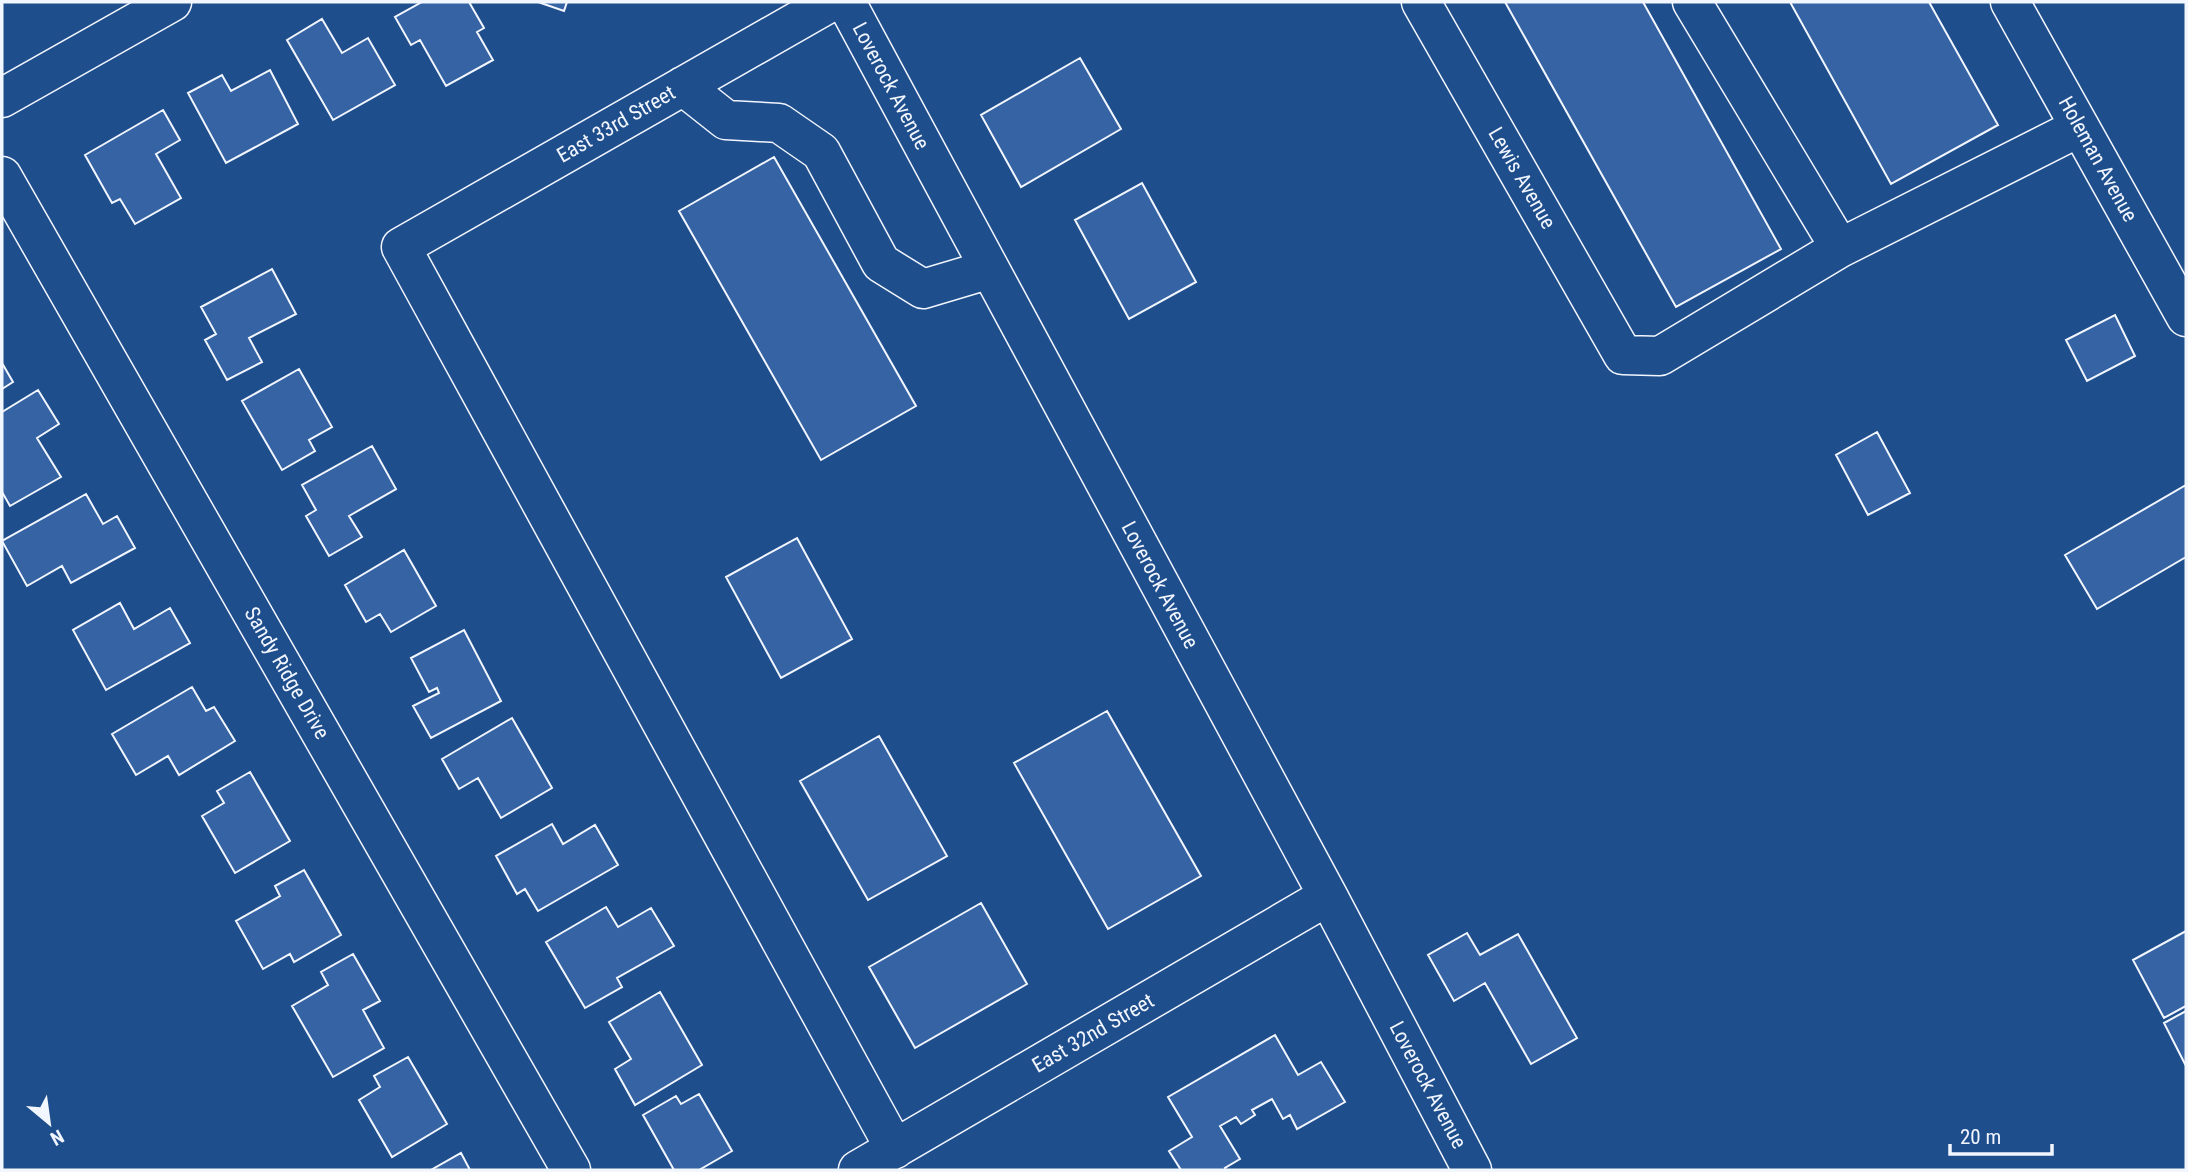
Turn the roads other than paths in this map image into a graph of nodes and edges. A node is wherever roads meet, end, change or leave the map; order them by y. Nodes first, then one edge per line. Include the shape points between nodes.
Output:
1 (831, 2) edge
2 (846, 2) edge
3 (1421, 2) edge
4 (1692, 2) edge
5 (2010, 2) edge
6 (162, 4) edge
7 (683, 86) junction
8 (2, 98) edge
9 (2080, 127) junction
10 (2, 176) edge
11 (1840, 248) junction
12 (990, 269) junction
13 (2186, 317) edge
14 (1328, 896) junction
15 (895, 1149) junction
16 (1460, 1166) edge
17 (571, 1170) edge
18 (859, 1170) edge

1 - 7 street, East 33rd Street
2 - 12 street, Loverock Avenue
3 - 11 street, Lewis Avenue via 1623,355 1660,356
4 - 11 street
5 - 9 street, Holeman Avenue
6 - 8 street
7 - 12 street via 726,120 779,123 821,152 881,263 923,289
7 - 15 street, East 33rd Street via 401,247
9 - 11 street
9 - 13 street, Holeman Avenue
10 - 17 street, Sandy Ridge Drive
12 - 14 street, Loverock Avenue
14 - 15 street, East 32nd Street
14 - 16 street, Loverock Avenue
15 - 18 street, East 32nd Street

